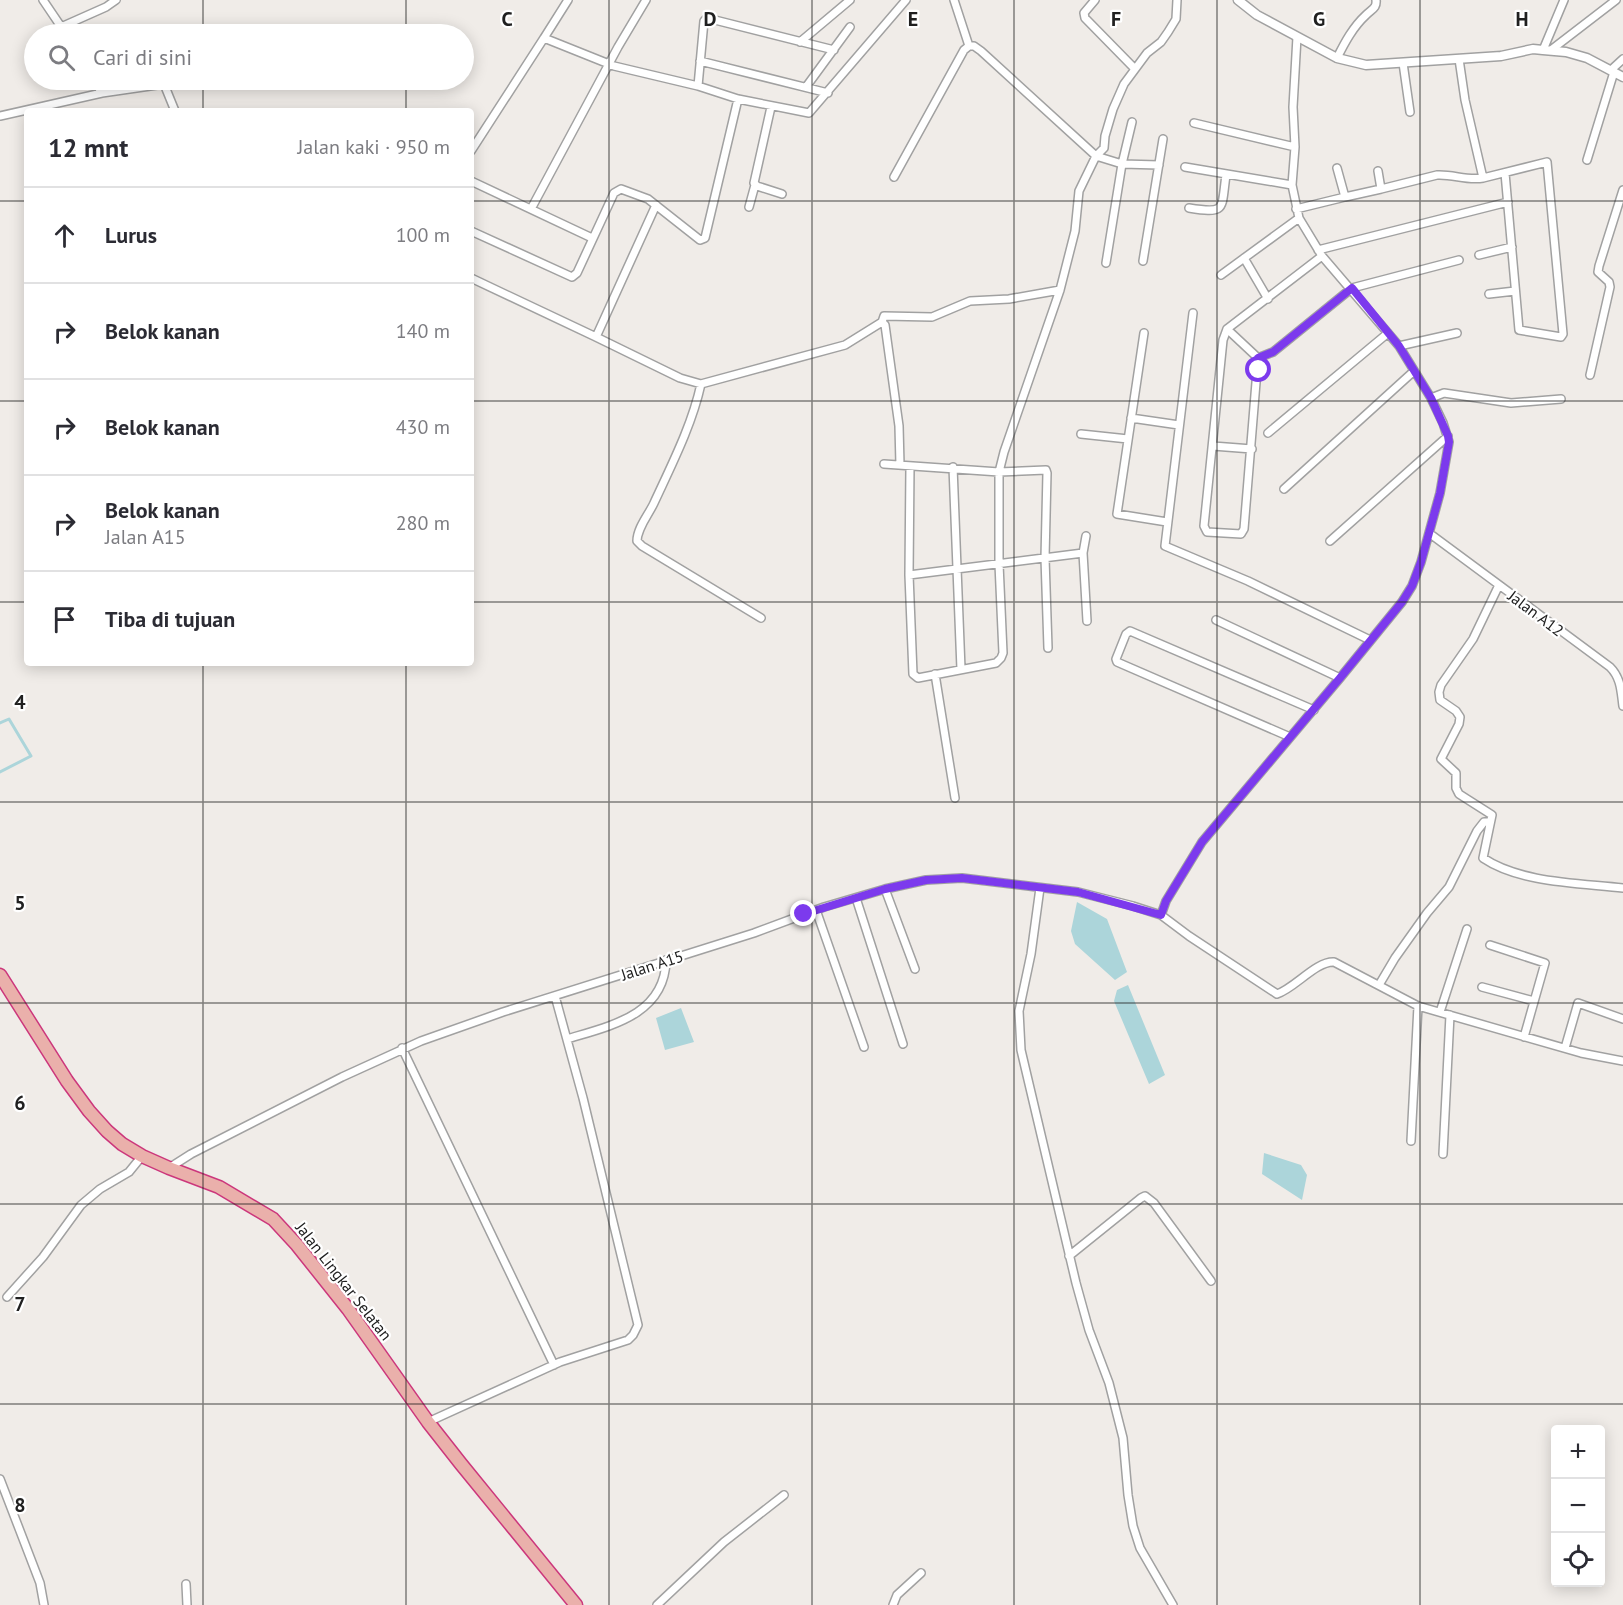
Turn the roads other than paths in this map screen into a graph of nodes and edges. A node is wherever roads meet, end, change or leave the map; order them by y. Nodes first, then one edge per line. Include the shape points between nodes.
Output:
1 (43, 0) edge
2 (116, 0) edge
3 (568, 0) edge
4 (646, 0) edge
5 (850, 0) edge
6 (904, 0) edge
7 (954, 0) edge
8 (1095, 0) edge
9 (1177, 0) edge
10 (1238, 0) edge
11 (1376, 0) edge
12 (1564, 0) edge
13 (1616, 0) edge
14 (59, 24) edge
15 (68, 24) edge
16 (850, 27) dead end
17 (1297, 37) junction
18 (544, 38) junction
19 (800, 42) junction
20 (969, 46) junction
21 (834, 50) junction
22 (1547, 50) junction
23 (1337, 58) junction
24 (1459, 59) junction
25 (1623, 59) edge
26 (700, 61) junction
27 (1403, 63) junction
28 (610, 64) junction
29 (1134, 68) junction
30 (1613, 71) junction
31 (1623, 77) edge
32 (698, 86) junction
33 (806, 87) junction
34 (100, 90) edge
35 (123, 90) edge
36 (166, 90) edge
37 (102, 93) junction
38 (828, 93) junction
39 (738, 99) junction
40 (771, 107) junction
41 (35, 108) edge
42 (174, 108) edge
43 (24, 111) edge
44 (1410, 112) dead end
45 (0, 116) edge
46 (1132, 122) dead end
47 (1194, 123) dead end
48 (1163, 139) dead end
49 (474, 146) edge
50 (1295, 147) junction
51 (1096, 156) junction
52 (1587, 160) dead end
53 (1122, 164) junction
54 (1159, 165) junction
55 (1185, 167) dead end
56 (1337, 168) dead end
57 (1378, 171) dead end
58 (1505, 173) junction
59 (1226, 175) junction
60 (894, 177) dead end
61 (1482, 177) junction
62 (474, 182) edge
63 (755, 185) junction
64 (1292, 185) junction
65 (1381, 189) junction
66 (1623, 190) edge
67 (783, 195) dead end
68 (1344, 197) junction
69 (1508, 202) junction
70 (656, 205) junction
71 (748, 207) dead end
72 (1189, 208) dead end
73 (1296, 208) junction
74 (531, 209) junction
75 (1299, 218) junction
76 (474, 232) edge
77 (592, 238) junction
78 (1512, 247) junction
79 (1320, 253) junction
80 (1479, 255) dead end
81 (1244, 258) junction
82 (1460, 260) dead end
83 (1143, 261) dead end
84 (1106, 263) dead end
85 (1221, 275) dead end
86 (474, 279) edge
87 (1352, 288) junction
88 (1060, 290) junction
89 (1515, 291) junction
90 (1489, 294) dead end
91 (1268, 299) junction
92 (1193, 313) dead end
93 (882, 322) junction
94 (1227, 330) junction
95 (1144, 333) dead end
96 (1388, 333) junction
97 (1457, 333) dead end
98 (596, 337) junction
99 (1399, 346) junction
100 (1258, 358) junction
101 (1414, 371) junction
102 (1590, 375) dead end
103 (701, 384) junction
104 (1431, 398) junction
105 (1561, 399) dead end
106 (1131, 418) junction
107 (1179, 425) junction
108 (1268, 433) dead end
109 (1081, 434) dead end
110 (1448, 436) junction
111 (1128, 439) junction
112 (1213, 446) junction
113 (1252, 449) junction
114 (884, 464) dead end
115 (900, 465) junction
116 (910, 466) junction
117 (953, 467) junction
118 (999, 472) junction
119 (1284, 489) dead end
120 (1167, 522) junction
121 (1429, 533) junction
122 (1086, 536) dead end
123 (1330, 541) dead end
124 (1083, 553) junction
125 (1045, 558) junction
126 (999, 564) junction
127 (956, 569) junction
128 (909, 575) junction
129 (1499, 585) junction
130 (761, 618) dead end
131 (1216, 620) dead end
132 (1087, 621) dead end
133 (1370, 640) junction
134 (1048, 648) dead end
135 (961, 669) junction
136 (935, 674) junction
137 (1340, 678) junction
138 (1623, 706) edge
139 (1314, 710) junction
140 (1290, 737) junction
141 (955, 798) dead end
142 (1489, 824) junction
143 (1040, 888) junction
144 (1623, 888) edge
145 (885, 889) junction
146 (856, 898) junction
147 (816, 910) junction
148 (1161, 915) junction
149 (1467, 929) dead end
150 (1490, 945) dead end
151 (666, 960) junction
152 (915, 969) dead end
153 (0, 975) edge
154 (1378, 985) junction
155 (1482, 987) dead end
156 (555, 996) junction
157 (1534, 1001) junction
158 (1418, 1006) junction
159 (1440, 1012) junction
160 (1450, 1015) junction
161 (1623, 1018) edge
162 (1524, 1037) junction
163 (567, 1039) junction
164 (903, 1044) dead end
165 (864, 1047) dead end
166 (402, 1048) junction
167 (1565, 1048) junction
168 (1623, 1061) edge
169 (1411, 1141) dead end
170 (1443, 1154) dead end
171 (142, 1156) junction
172 (169, 1168) junction
173 (1069, 1256) junction
174 (1211, 1281) dead end
175 (8, 1297) dead end
176 (554, 1365) junction
177 (428, 1422) junction
178 (0, 1479) edge
179 (784, 1495) dead end
180 (921, 1573) dead end
181 (186, 1584) dead end
182 (44, 1605) edge
183 (187, 1605) edge
184 (576, 1605) edge
185 (657, 1605) edge
186 (893, 1605) edge
187 (1173, 1605) edge

1 - 14 street
2 - 15 street
3 - 18 street
4 - 28 street
5 - 19 street
6 - 38 street
7 - 20 street
8 - 29 street via 1084,13 1085,18
9 - 29 street via 1176,19 1168,32
10 - 17 street
11 - 23 street via 1375,7 1358,23
12 - 22 street
13 - 22 street
16 - 21 street
17 - 23 street
17 - 50 street
18 - 28 street
18 - 49 street
19 - 21 street
19 - 26 street via 707,18
20 - 51 street via 981,51
20 - 60 street
21 - 33 street
22 - 24 street
22 - 30 street via 1587,58
23 - 27 street via 1366,64
24 - 27 street
24 - 61 street
25 - 30 street
26 - 32 street
26 - 33 street
27 - 44 street
28 - 32 street
28 - 74 street
29 - 51 street via 1113,109 1104,148
30 - 31 street
30 - 52 street
32 - 39 street
33 - 38 street
34 - 37 street
35 - 37 street
36 - 42 street
37 - 41 street
38 - 40 street via 809,113
39 - 40 street
39 - 70 street via 705,238 699,240
40 - 63 street
43 - 45 street
46 - 53 street
47 - 50 street
48 - 54 street
50 - 64 street
51 - 53 street
51 - 88 street via 1079,191 1075,231
53 - 54 street
53 - 84 street
54 - 83 street
55 - 59 street
56 - 68 street
57 - 65 street
58 - 61 street
58 - 69 street
58 - 89 street via 1547,162 1561,337 1519,330
59 - 64 street
59 - 72 street via 1218,209 1213,212
61 - 65 street via 1470,180 1437,175
62 - 74 street
63 - 67 street
63 - 71 street
64 - 73 street
65 - 68 street
66 - 102 street via 1599,266 1600,275 1610,287
68 - 73 street
69 - 78 street
69 - 79 street
70 - 77 street via 616,190
70 - 98 street
73 - 75 street
74 - 77 street
75 - 79 street
75 - 81 street
76 - 77 street via 572,277
78 - 80 street
78 - 89 street
79 - 87 street
79 - 91 street
81 - 85 street
81 - 91 street
82 - 87 street
86 - 98 street
87 - 96 street
87 - 100 street via 1273,352
88 - 93 street via 970,301 932,317 885,316
88 - 118 street
89 - 90 street
91 - 94 street
92 - 107 street
93 - 103 street via 844,345
93 - 115 street via 899,426
94 - 100 street
94 - 112 street
95 - 106 street
96 - 99 street
96 - 108 street
97 - 99 street
98 - 103 street via 680,378
99 - 101 street
100 - 113 street
101 - 104 street
101 - 119 street
103 - 130 street via 687,430 638,541
104 - 105 street via 1444,393 1511,403
104 - 110 street
106 - 107 street
106 - 111 street
107 - 120 street
109 - 111 street
110 - 121 street via 1440,493
110 - 123 street
111 - 120 street via 1117,514
112 - 113 street
112 - 113 street via 1204,526 1207,532 1243,532
114 - 115 street
115 - 116 street
116 - 117 street
116 - 128 street
117 - 118 street
117 - 127 street
118 - 125 street via 1047,472
118 - 126 street
120 - 133 street via 1165,546
121 - 129 street, Jalan A12
121 - 133 street via 1412,586
122 - 124 street
124 - 125 street
124 - 132 street
125 - 126 street
125 - 134 street
126 - 127 street
126 - 135 street via 1001,658 996,663
127 - 128 street
127 - 135 street
128 - 136 street via 913,674 918,678
129 - 138 street, Jalan A12 via 1615,672
129 - 142 street via 1473,639 1439,692 1440,700 1460,717 1441,759 1456,773 1459,794 1491,813
131 - 137 street
133 - 137 street
135 - 136 street
136 - 141 street
137 - 139 street
139 - 140 street
139 - 140 street via 1130,631 1126,633 1117,662
140 - 148 street via 1202,842
142 - 144 street via 1483,858 1495,865 1524,876
142 - 154 street via 1484,822 1477,831 1449,887
143 - 145 street, Jalan A15 via 962,878 926,880
143 - 148 street, Jalan A15 via 1078,892
143 - 173 street via 1019,1011 1021,1050
145 - 146 street, Jalan A15
145 - 152 street
146 - 147 street, Jalan A15
146 - 164 street
147 - 151 street, Jalan A15
147 - 165 street
148 - 154 street via 1277,994 1328,962
149 - 159 street
150 - 157 street via 1545,963
151 - 156 street, Jalan A15
151 - 163 street via 658,991 644,1006 615,1024
153 - 171 highway, Jalan Lingkar Selatan via 88,1111 122,1144
154 - 158 street
155 - 157 street
156 - 163 street
156 - 166 street, Jalan A15
157 - 162 street
158 - 159 street
158 - 169 street
159 - 160 street
160 - 162 street
160 - 170 street
161 - 167 street via 1578,1003
162 - 167 street
163 - 176 street via 638,1325 628,1340
166 - 172 street, Jalan A15
166 - 176 street
167 - 168 street
171 - 172 highway, Jalan Lingkar Selatan
171 - 175 street via 129,1172 81,1205
172 - 177 highway, Jalan Lingkar Selatan via 219,1187 273,1219 348,1309
173 - 174 street via 1145,1196
173 - 187 street via 1123,1438 1133,1526 1140,1548
176 - 177 street
177 - 184 highway, Jalan Lingkar Selatan
178 - 182 street via 40,1583
179 - 185 street via 724,1542
180 - 186 street via 897,1595
181 - 183 street

